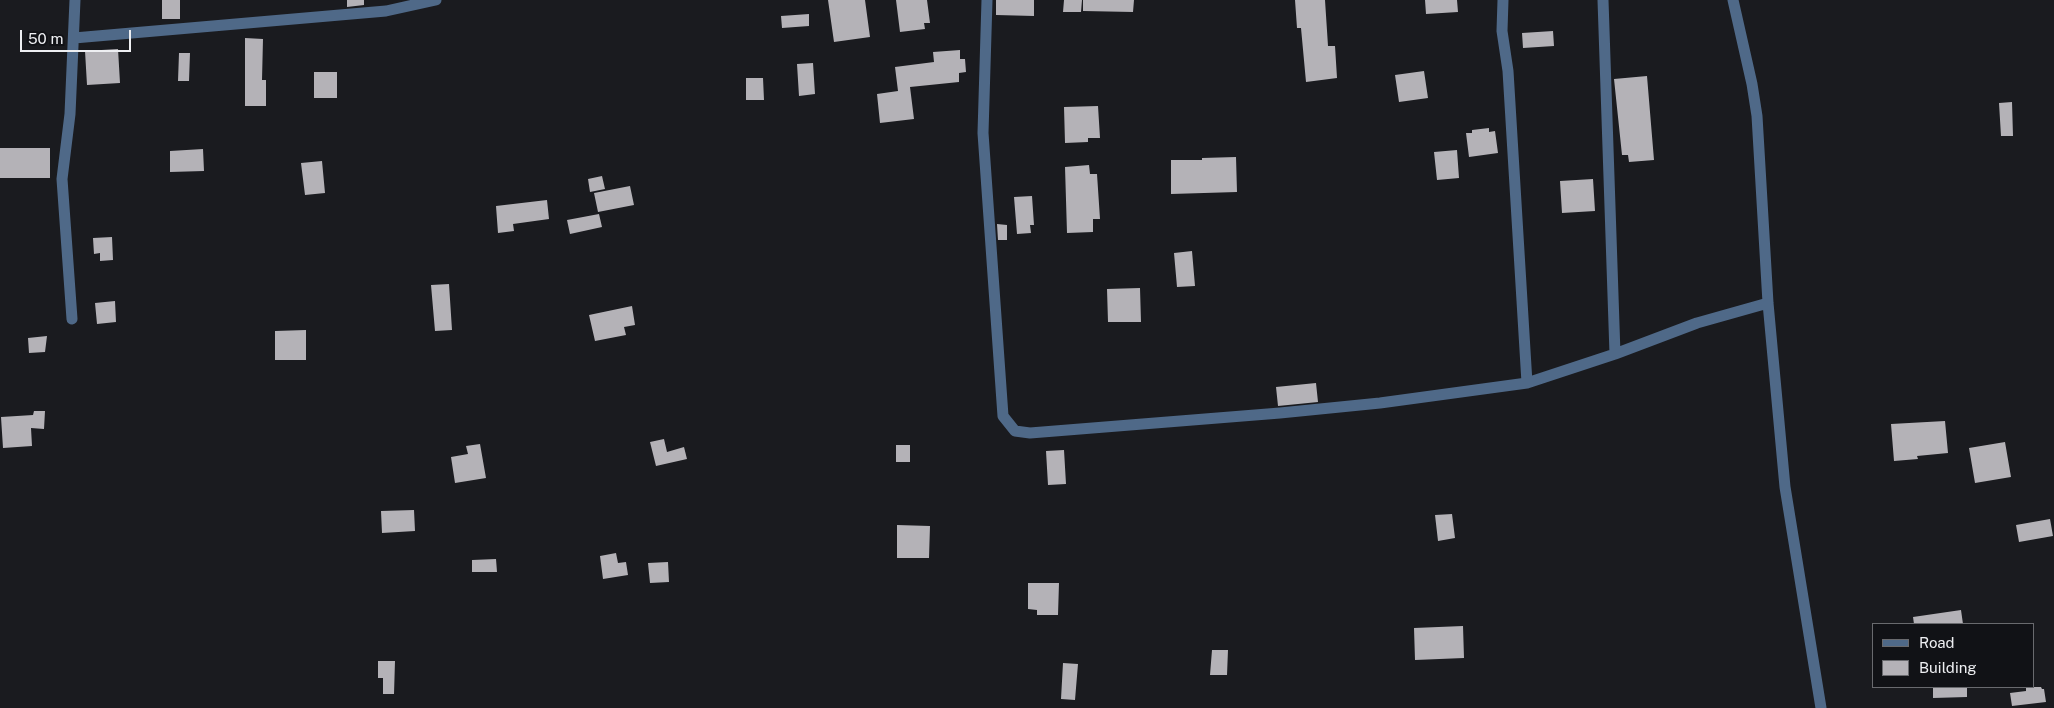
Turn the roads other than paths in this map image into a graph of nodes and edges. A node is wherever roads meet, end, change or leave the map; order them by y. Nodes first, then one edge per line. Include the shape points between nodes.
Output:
1 (75, 0) edge
2 (436, 0) edge
3 (987, 0) edge
4 (1503, 0) edge
5 (1603, 0) edge
6 (1733, 0) edge
7 (74, 38) junction
8 (1768, 304) junction
9 (72, 319) dead end
10 (1615, 354) junction
11 (1527, 383) junction
12 (1821, 708) edge

1 - 7 street
2 - 7 street via 386,11
3 - 11 street via 983,133 1003,416 1015,431 1030,433 1280,413
4 - 11 street via 1502,31 1508,71
5 - 10 street
6 - 8 street via 1757,116
7 - 9 street via 62,179
8 - 10 street via 1697,323
8 - 12 street via 1785,487
10 - 11 street

